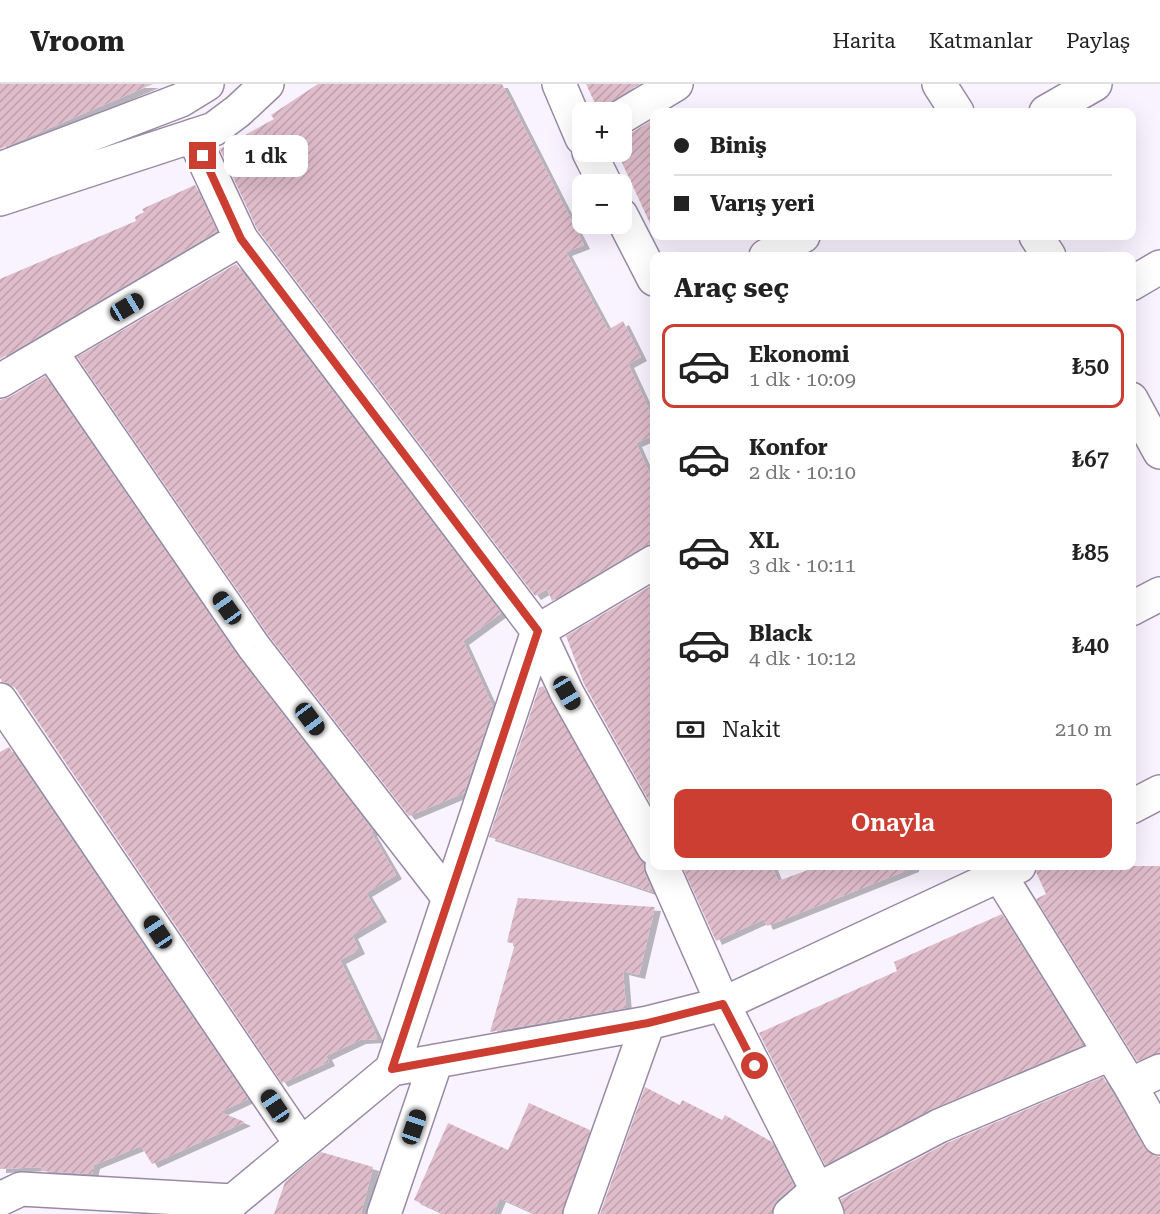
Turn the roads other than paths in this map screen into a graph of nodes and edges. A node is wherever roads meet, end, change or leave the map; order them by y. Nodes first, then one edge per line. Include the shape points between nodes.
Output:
1 (207, 84) edge
2 (267, 84) edge
3 (559, 84) edge
4 (676, 84) edge
5 (939, 84) edge
6 (1095, 84) edge
7 (954, 108) edge
8 (1053, 108) edge
9 (632, 110) edge
10 (572, 115) edge
11 (193, 136) junction
12 (0, 169) edge
13 (0, 199) edge
14 (631, 234) edge
15 (241, 239) junction
16 (796, 240) edge
17 (773, 252) edge
18 (1160, 267) edge
19 (650, 271) edge
20 (1136, 281) edge
21 (51, 351) junction
22 (0, 381) edge
23 (1136, 408) edge
24 (1160, 452) edge
25 (650, 564) edge
26 (1160, 594) edge
27 (1136, 606) edge
28 (538, 631) junction
29 (0, 700) edge
30 (1160, 792) edge
31 (1136, 804) edge
32 (650, 840) edge
33 (664, 870) edge
34 (1002, 870) edge
35 (1005, 870) edge
36 (449, 898) junction
37 (723, 1004) junction
38 (648, 1023) junction
39 (1110, 1054) junction
40 (436, 1061) junction
41 (392, 1069) junction
42 (1160, 1071) edge
43 (1130, 1085) junction
44 (1160, 1138) edge
45 (301, 1144) junction
46 (13, 1200) edge
47 (822, 1202) edge
48 (384, 1214) edge
49 (580, 1214) edge
50 (790, 1214) edge

1 - 12 street via 181,100
2 - 11 street via 214,129
3 - 10 street
4 - 9 street
5 - 7 street
6 - 8 street
11 - 13 street
11 - 15 street
14 - 19 street
15 - 21 street
15 - 28 street
16 - 17 street
18 - 20 street
21 - 22 street
21 - 36 street via 254,647
23 - 24 street
25 - 28 street
26 - 27 street
28 - 32 street via 567,693
28 - 36 street
29 - 45 street
30 - 31 street
33 - 37 street
34 - 37 street
35 - 39 street
36 - 41 street
37 - 38 street
37 - 47 street
38 - 40 street
38 - 49 street
39 - 43 street
39 - 47 street via 939,1126
40 - 41 street
40 - 48 street
41 - 45 street
42 - 43 street
43 - 44 street
45 - 46 street via 233,1201
47 - 50 street

